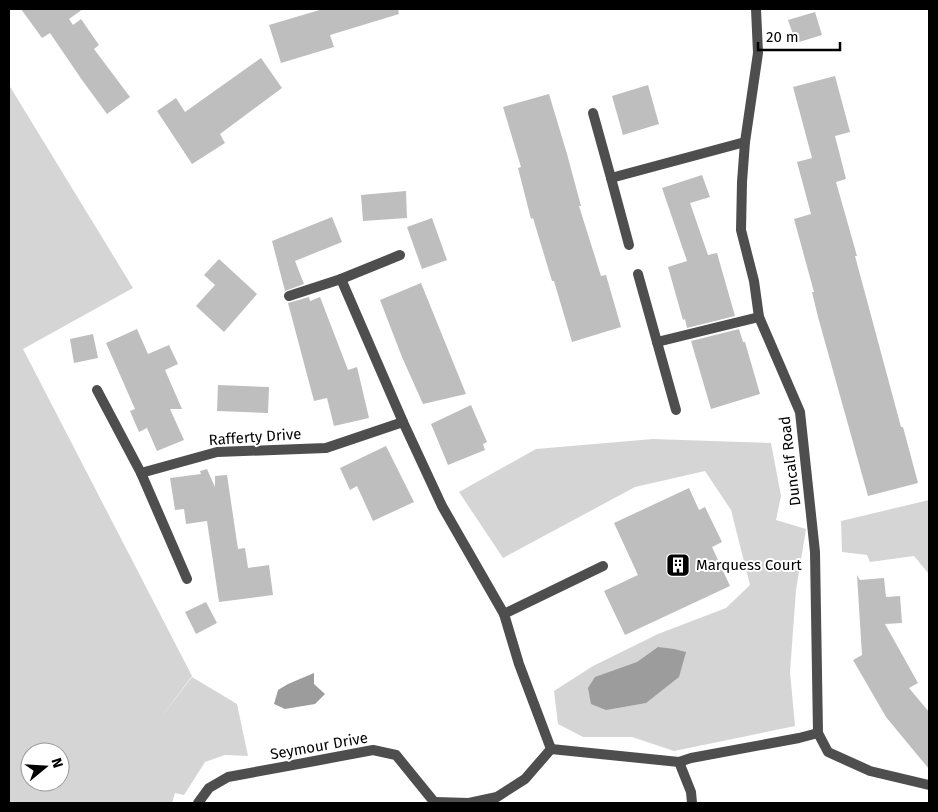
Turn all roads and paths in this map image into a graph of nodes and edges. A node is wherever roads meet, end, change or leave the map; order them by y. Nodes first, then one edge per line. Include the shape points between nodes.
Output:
1 (756, 9) edge
2 (593, 113) dead end
3 (745, 142) junction
4 (612, 178) junction
5 (630, 245) dead end
6 (400, 255) dead end
7 (638, 274) dead end
8 (341, 279) junction
9 (288, 296) dead end
10 (759, 317) junction
11 (657, 342) junction
12 (97, 390) dead end
13 (676, 410) dead end
14 (403, 422) junction
15 (141, 473) junction
16 (603, 566) dead end
17 (187, 579) dead end
18 (504, 614) junction
19 (818, 733) junction
20 (551, 749) junction
21 (679, 762) junction
22 (929, 785) edge
23 (198, 803) edge
24 (435, 803) edge
25 (692, 803) edge

1 - 3 street, Duncalf Road via 758,53
2 - 4 street
3 - 4 street
3 - 10 street, Duncalf Road via 741,230
4 - 5 street
6 - 8 street
7 - 11 street
8 - 9 street
8 - 14 street
10 - 11 street
10 - 19 street, Duncalf Road via 800,412 815,552
11 - 13 street
12 - 15 street
14 - 15 street, Rafferty Drive via 326,448 217,452
14 - 18 street via 442,506
15 - 17 street
16 - 18 street
18 - 20 street
19 - 21 street
19 - 22 street via 828,752 870,771
20 - 21 street
20 - 24 street, Seymour Drive via 525,779 497,797
21 - 25 street
23 - 24 street, Seymour Drive via 209,788 228,777 374,750 396,755

